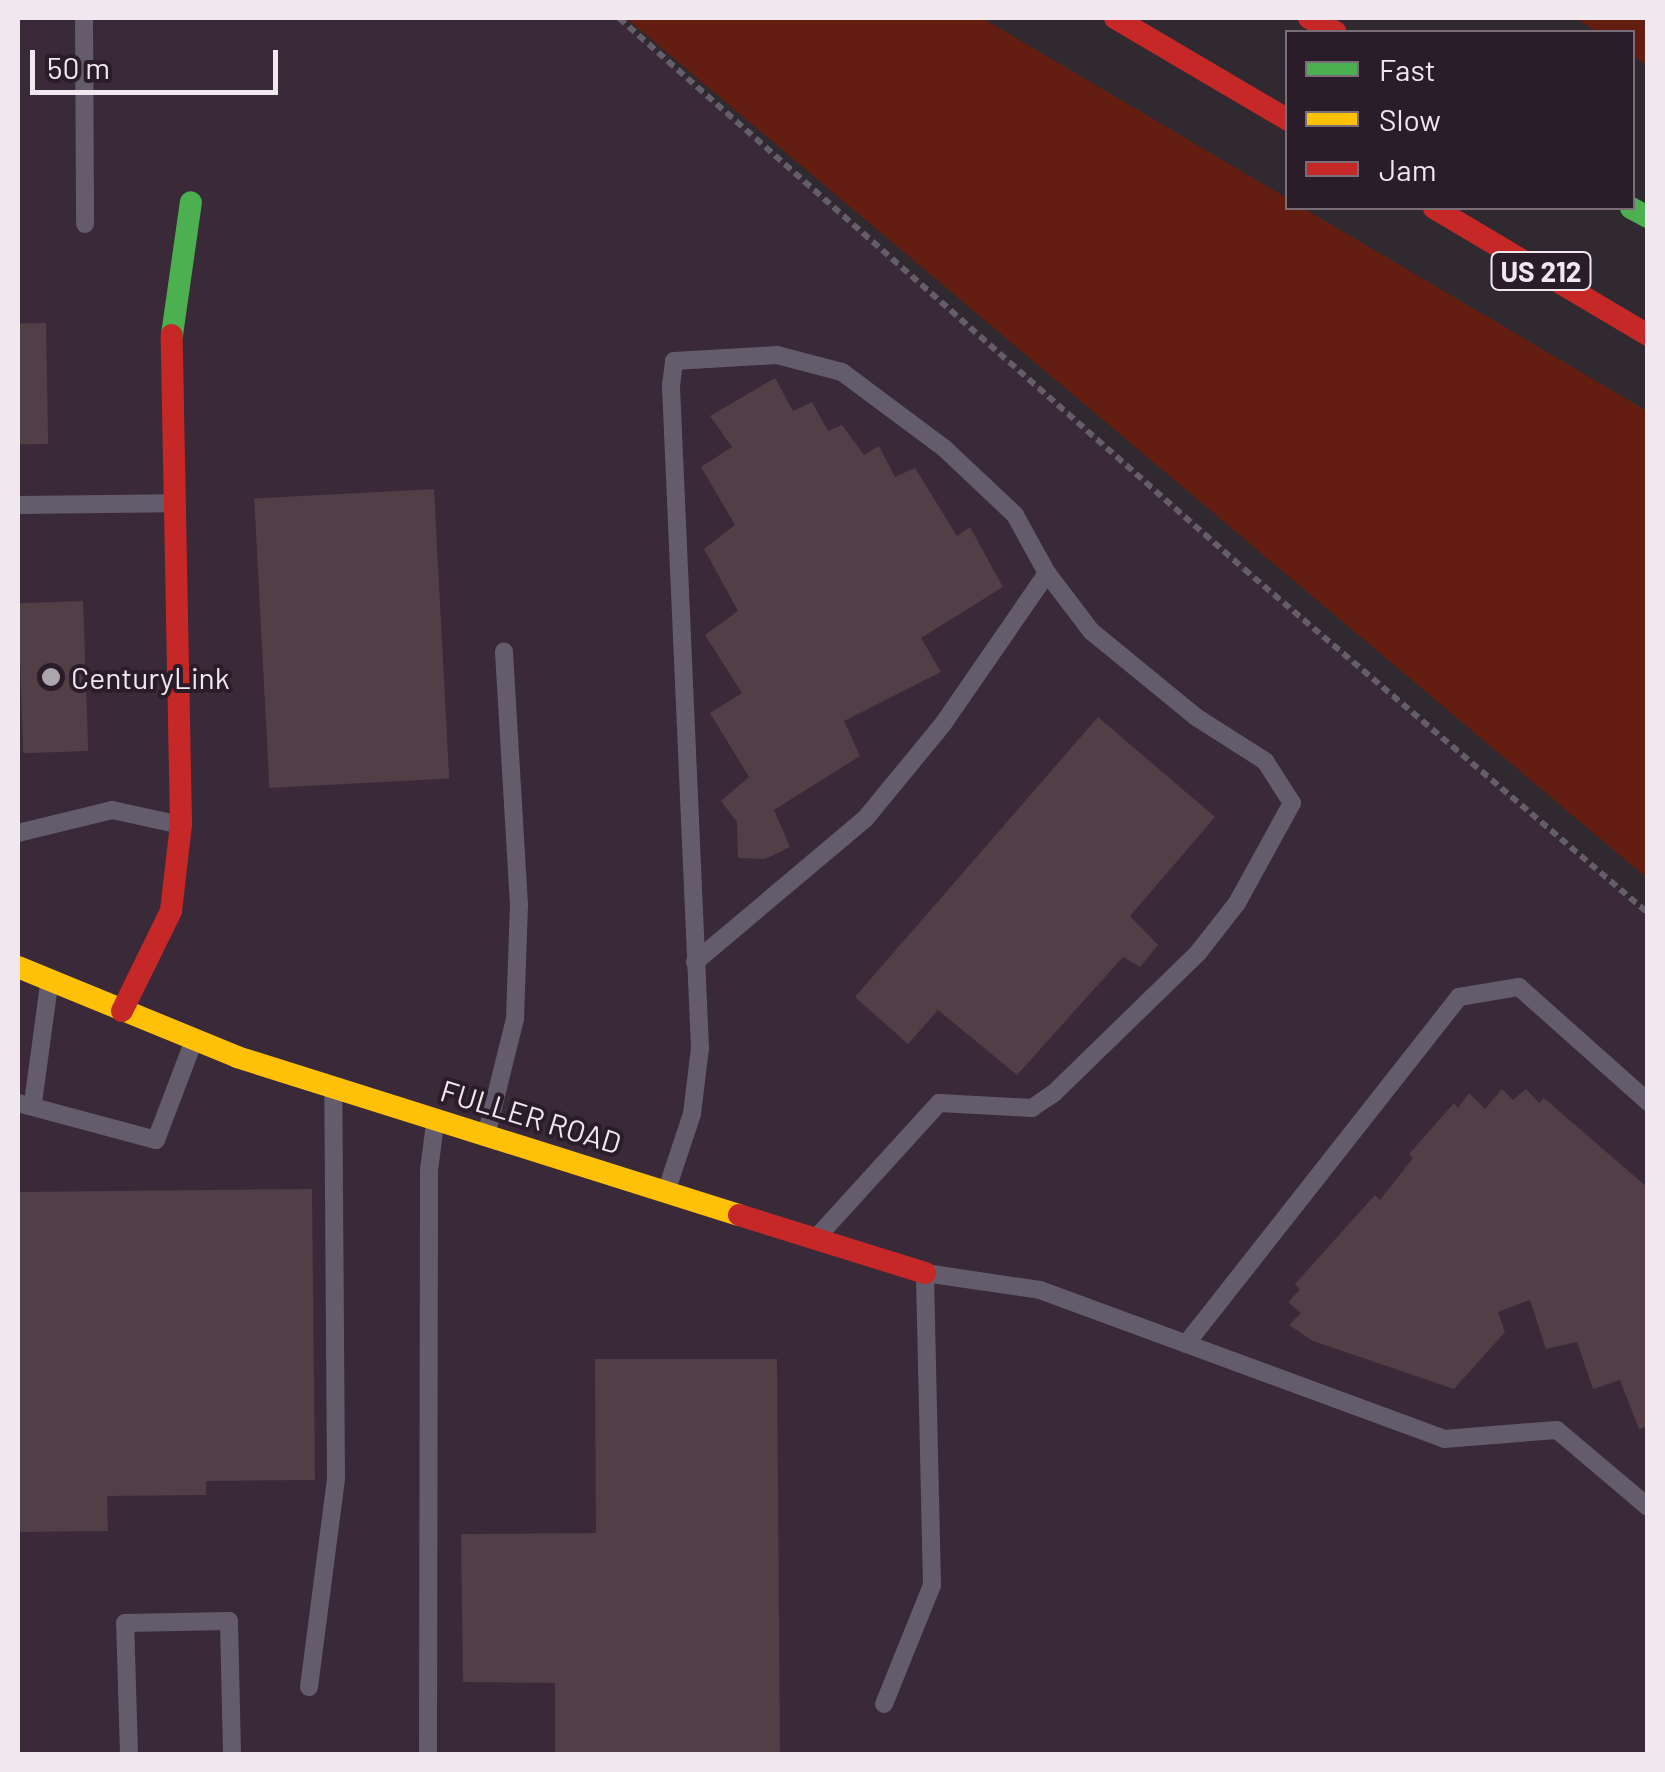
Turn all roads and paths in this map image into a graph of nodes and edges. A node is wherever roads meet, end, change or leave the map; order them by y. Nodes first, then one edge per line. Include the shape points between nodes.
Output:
1 (84, 18) edge
2 (619, 18) edge
3 (1115, 18) edge
4 (1309, 18) edge
5 (1331, 30) edge
6 (1285, 118) edge
7 (191, 202) dead end
8 (1437, 210) edge
9 (85, 224) dead end
10 (1648, 335) edge
11 (172, 502) junction
12 (18, 505) edge
13 (1047, 573) junction
14 (504, 651) dead end
15 (181, 824) junction
16 (18, 833) edge
17 (1648, 912) edge
18 (694, 962) junction
19 (18, 967) edge
20 (50, 980) junction
21 (122, 1011) junction
22 (194, 1040) junction
23 (333, 1086) junction
24 (1648, 1102) edge
25 (25, 1103) edge
26 (436, 1118) junction
27 (486, 1134) junction
28 (667, 1190) junction
29 (818, 1236) junction
30 (925, 1273) junction
31 (1186, 1344) junction
32 (1648, 1507) edge
33 (310, 1687) dead end
34 (884, 1704) dead end
35 (129, 1754) edge
36 (232, 1754) edge
37 (428, 1754) edge

1 - 9 lane
2 - 17 path via 1244,569
3 - 6 main road
4 - 5 main road
7 - 11 main road via 168,354
8 - 10 main road, US 212
11 - 12 lane
11 - 15 main road via 184,735
13 - 18 lane via 943,724 864,820
13 - 18 lane via 1015,515 944,448 842,372 776,355 674,361
13 - 29 lane via 1106,644 1196,717 1265,761 1292,802 1237,903 1198,953 1054,1093 1032,1108 939,1103
14 - 27 lane via 518,943 514,1019
15 - 16 lane via 112,810
15 - 21 main road via 172,911
18 - 28 lane via 700,1048 692,1114
19 - 20 main road, FULLER ROAD
20 - 21 main road, FULLER ROAD
20 - 25 lane
21 - 22 main road, FULLER ROAD
22 - 23 main road, FULLER ROAD
22 - 25 lane via 156,1140
23 - 26 main road, FULLER ROAD
23 - 33 lane via 336,1478
24 - 31 lane via 1519,987 1459,997
26 - 27 main road, FULLER ROAD
26 - 37 lane via 429,1170
27 - 28 main road, FULLER ROAD
28 - 29 main road, FULLER ROAD
29 - 30 main road, FULLER ROAD
30 - 31 lane via 1040,1290
30 - 34 lane via 932,1585
31 - 32 lane via 1444,1439 1557,1430
35 - 36 lane via 124,1624 229,1621

